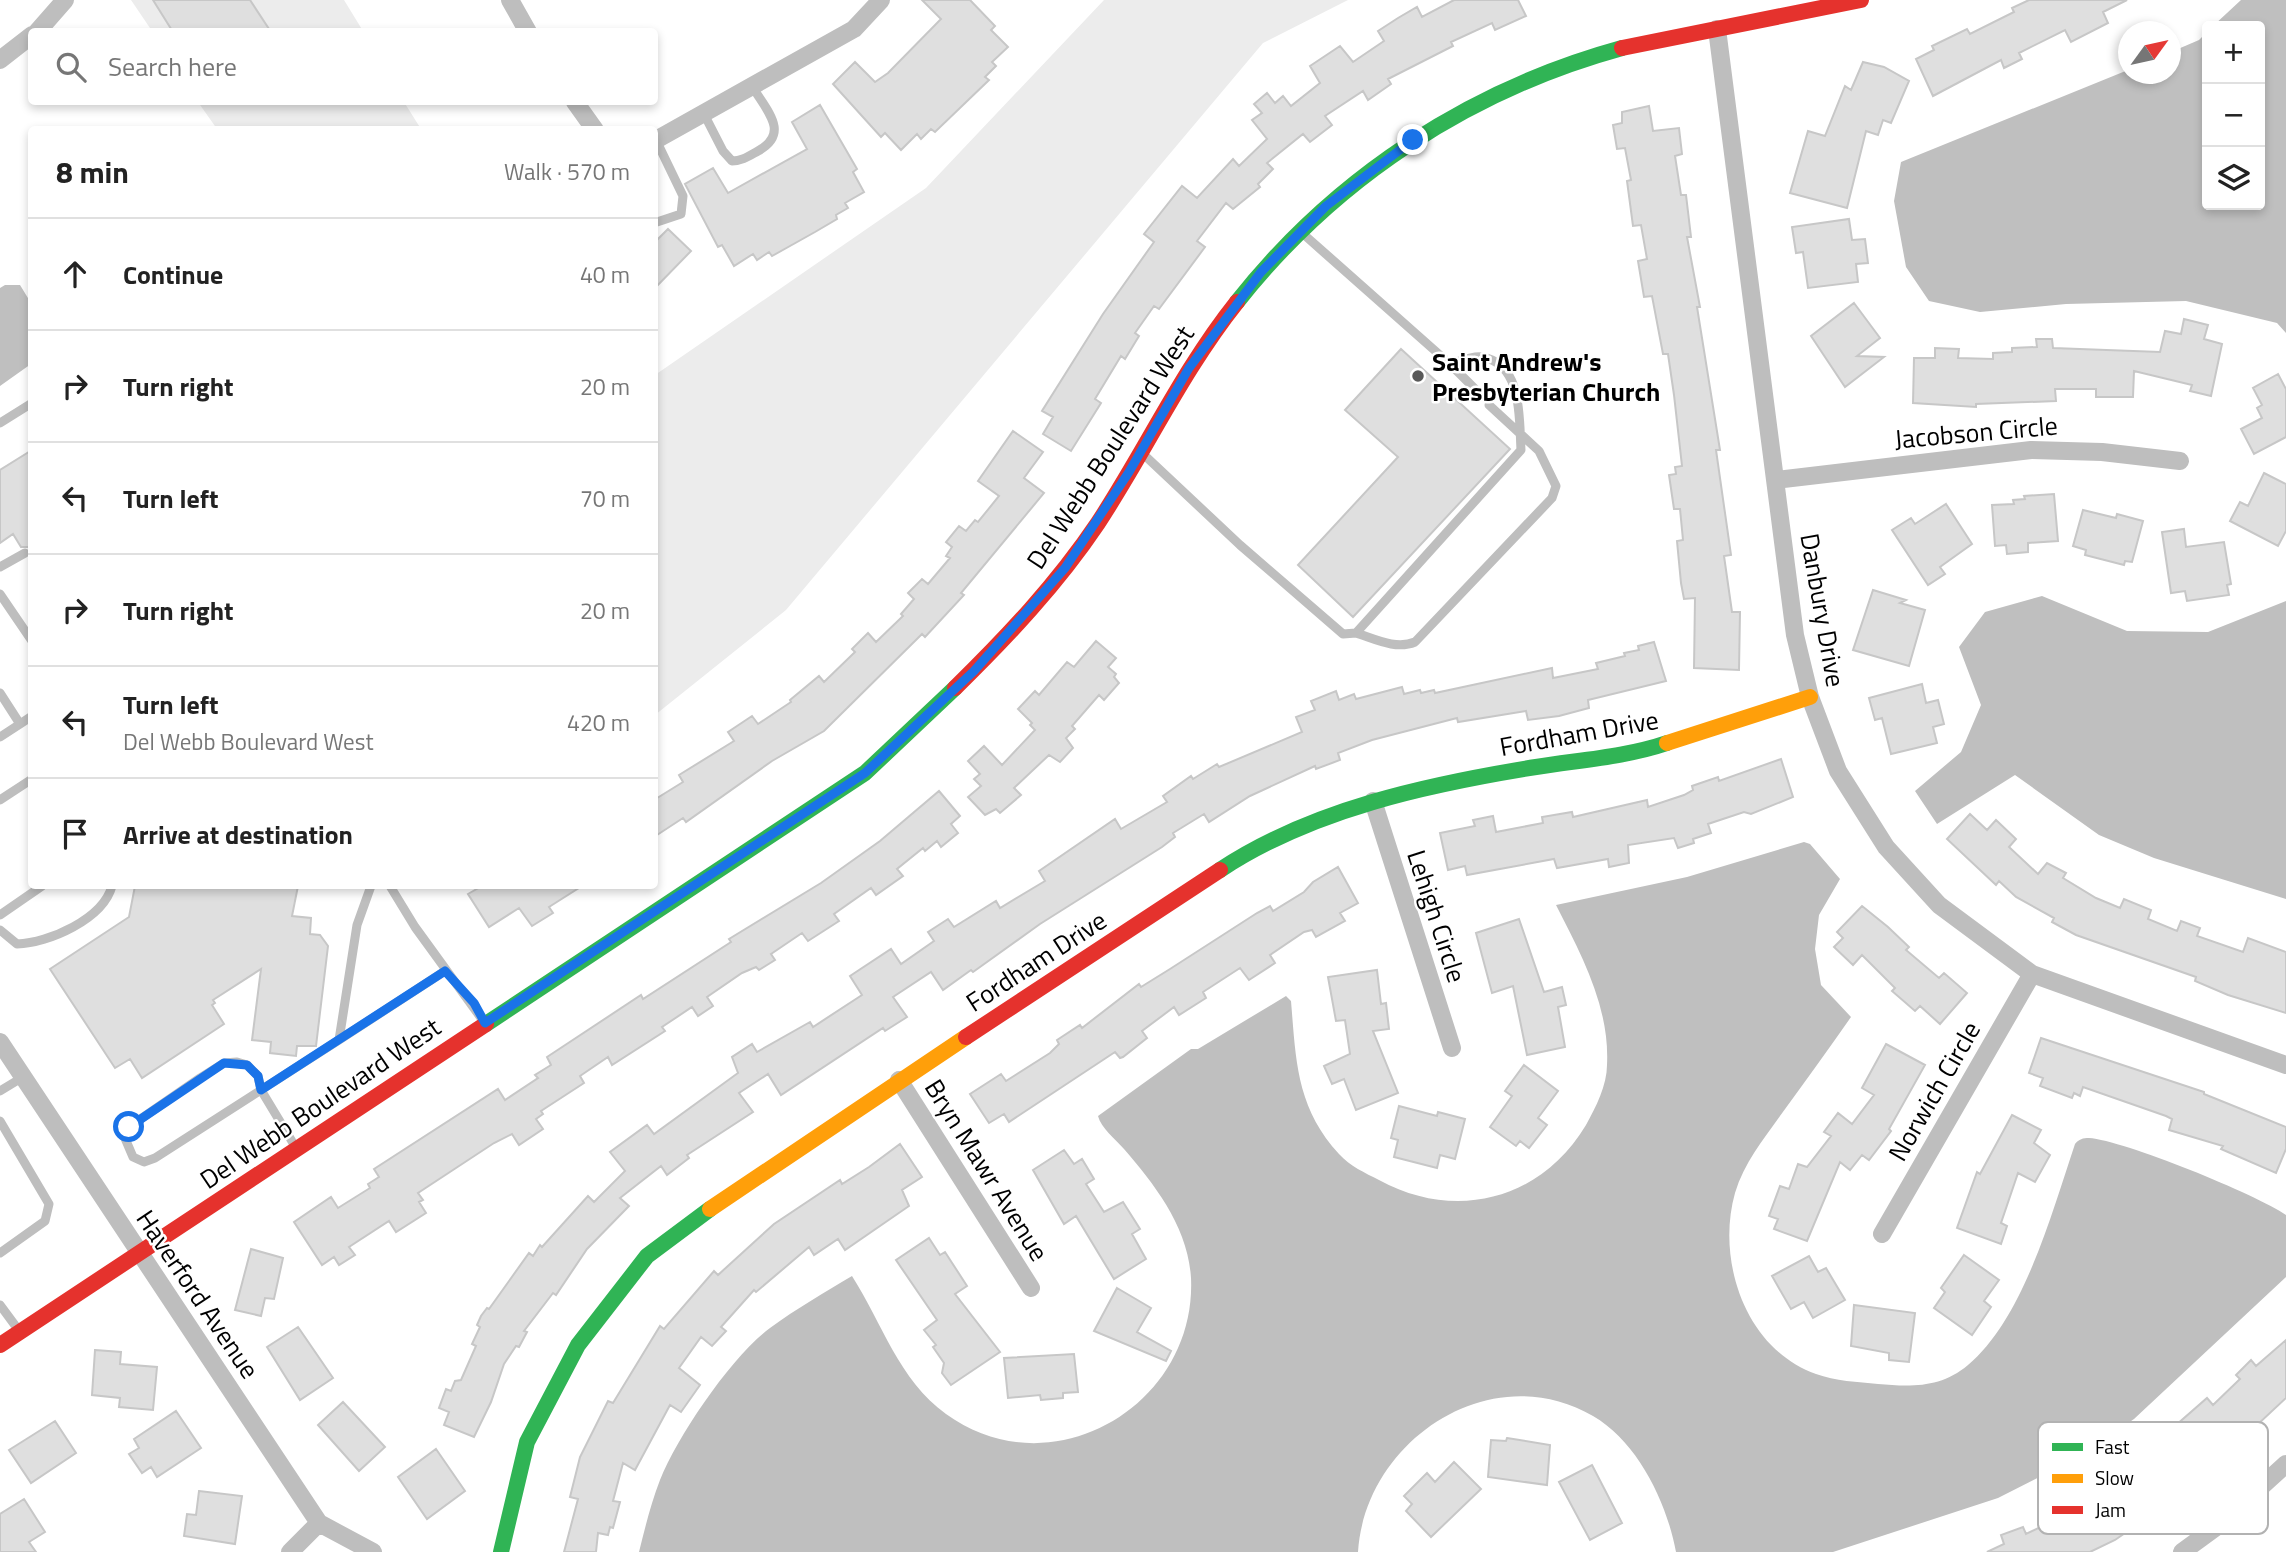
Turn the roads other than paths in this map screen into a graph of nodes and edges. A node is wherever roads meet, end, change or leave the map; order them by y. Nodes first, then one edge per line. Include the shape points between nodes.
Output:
1 (65, 0) edge
2 (510, 0) edge
3 (881, 0) edge
4 (1861, 0) edge
5 (40, 28) edge
6 (526, 28) edge
7 (1717, 29) junction
8 (28, 39) edge
9 (0, 60) edge
10 (752, 86) junction
11 (578, 105) edge
12 (704, 114) junction
13 (592, 126) edge
14 (658, 139) edge
15 (658, 147) edge
16 (658, 222) edge
17 (1299, 231) junction
18 (1450, 364) junction
19 (1475, 389) dead end
20 (1489, 405) dead end
21 (28, 406) edge
22 (0, 423) edge
23 (1520, 433) junction
24 (1141, 452) junction
25 (2180, 461) dead end
26 (1776, 480) junction
27 (24, 553) dead end
28 (0, 567) edge
29 (0, 594) edge
30 (1356, 633) junction
31 (28, 635) edge
32 (0, 693) edge
33 (1810, 697) junction
34 (28, 718) edge
35 (20, 723) junction
36 (0, 737) edge
37 (28, 782) edge
38 (0, 800) edge
39 (1373, 801) junction
40 (37, 889) edge
41 (111, 889) edge
42 (370, 889) edge
43 (392, 889) edge
44 (1, 913) edge
45 (0, 930) edge
46 (445, 971) junction
47 (2032, 974) junction
48 (485, 1023) junction
49 (339, 1040) junction
50 (0, 1042) edge
51 (1452, 1048) dead end
52 (2286, 1065) edge
53 (23, 1077) junction
54 (899, 1080) junction
55 (261, 1090) junction
56 (0, 1091) edge
57 (0, 1121) edge
58 (296, 1148) junction
59 (1882, 1234) dead end
60 (139, 1252) junction
61 (0, 1253) edge
62 (1031, 1289) dead end
63 (0, 1305) edge
64 (20, 1332) junction
65 (0, 1345) edge
66 (2286, 1464) edge
67 (2268, 1480) edge
68 (319, 1523) junction
69 (2207, 1534) edge
70 (290, 1552) edge
71 (373, 1552) edge
72 (501, 1552) edge
73 (2182, 1552) edge

1 - 5 street
2 - 6 street
3 - 10 street via 854,29
4 - 7 street, Del Webb Boulevard West
7 - 17 street, Del Webb Boulevard West via 1589,57 1501,92 1405,146
7 - 26 street, Danbury Drive
8 - 9 street
10 - 12 street
10 - 12 lane via 775,126 770,145 732,161
11 - 13 street
12 - 14 street
15 - 16 lane via 683,196 681,214
17 - 18 lane
17 - 24 street, Del Webb Boulevard West via 1205,343
18 - 19 lane
18 - 23 lane via 1480,356 1498,363 1517,390
20 - 23 lane
21 - 22 lane
23 - 30 lane via 1521,450
23 - 30 lane via 1539,451 1548,468 1556,486 1552,498 1415,642 1392,645
24 - 30 lane via 1343,635
24 - 48 street, Del Webb Boulevard West via 1065,568 974,671 865,773
25 - 26 street, Jacobson Circle via 2031,450
26 - 33 street, Danbury Drive via 1795,635
27 - 28 lane
29 - 31 lane
32 - 35 lane
33 - 39 street, Fordham Drive via 1656,747 1455,780
33 - 47 street, Danbury Drive via 1838,771 1886,847 1939,905
34 - 35 lane
35 - 36 lane
37 - 38 lane
39 - 51 street, Lehigh Circle
39 - 54 street, Fordham Drive via 1250,850
40 - 44 lane
41 - 45 lane via 96,911 34,944 17,944
42 - 49 lane via 357,925
43 - 46 lane
46 - 48 lane
46 - 49 lane
47 - 52 street, Danbury Drive
47 - 59 street, Norwich Circle
48 - 58 street, Del Webb Boulevard West
49 - 55 lane
50 - 53 street, Haverford Avenue
53 - 56 lane
53 - 60 street, Haverford Avenue
54 - 62 street, Bryn Mawr Avenue
54 - 72 street, Fordham Drive via 735,1190 648,1256 578,1345 527,1442
55 - 55 lane via 258,1076 247,1065 224,1063 129,1127 124,1136 126,1146 133,1157 144,1162 155,1158
55 - 58 lane
57 - 61 lane via 49,1204 45,1221
58 - 60 street, Del Webb Boulevard West
60 - 64 street, Del Webb Boulevard West
60 - 68 street, Haverford Avenue
63 - 64 lane
64 - 65 street, Del Webb Boulevard West
66 - 67 street
68 - 70 street
68 - 71 street, Haverford Avenue
69 - 73 street

